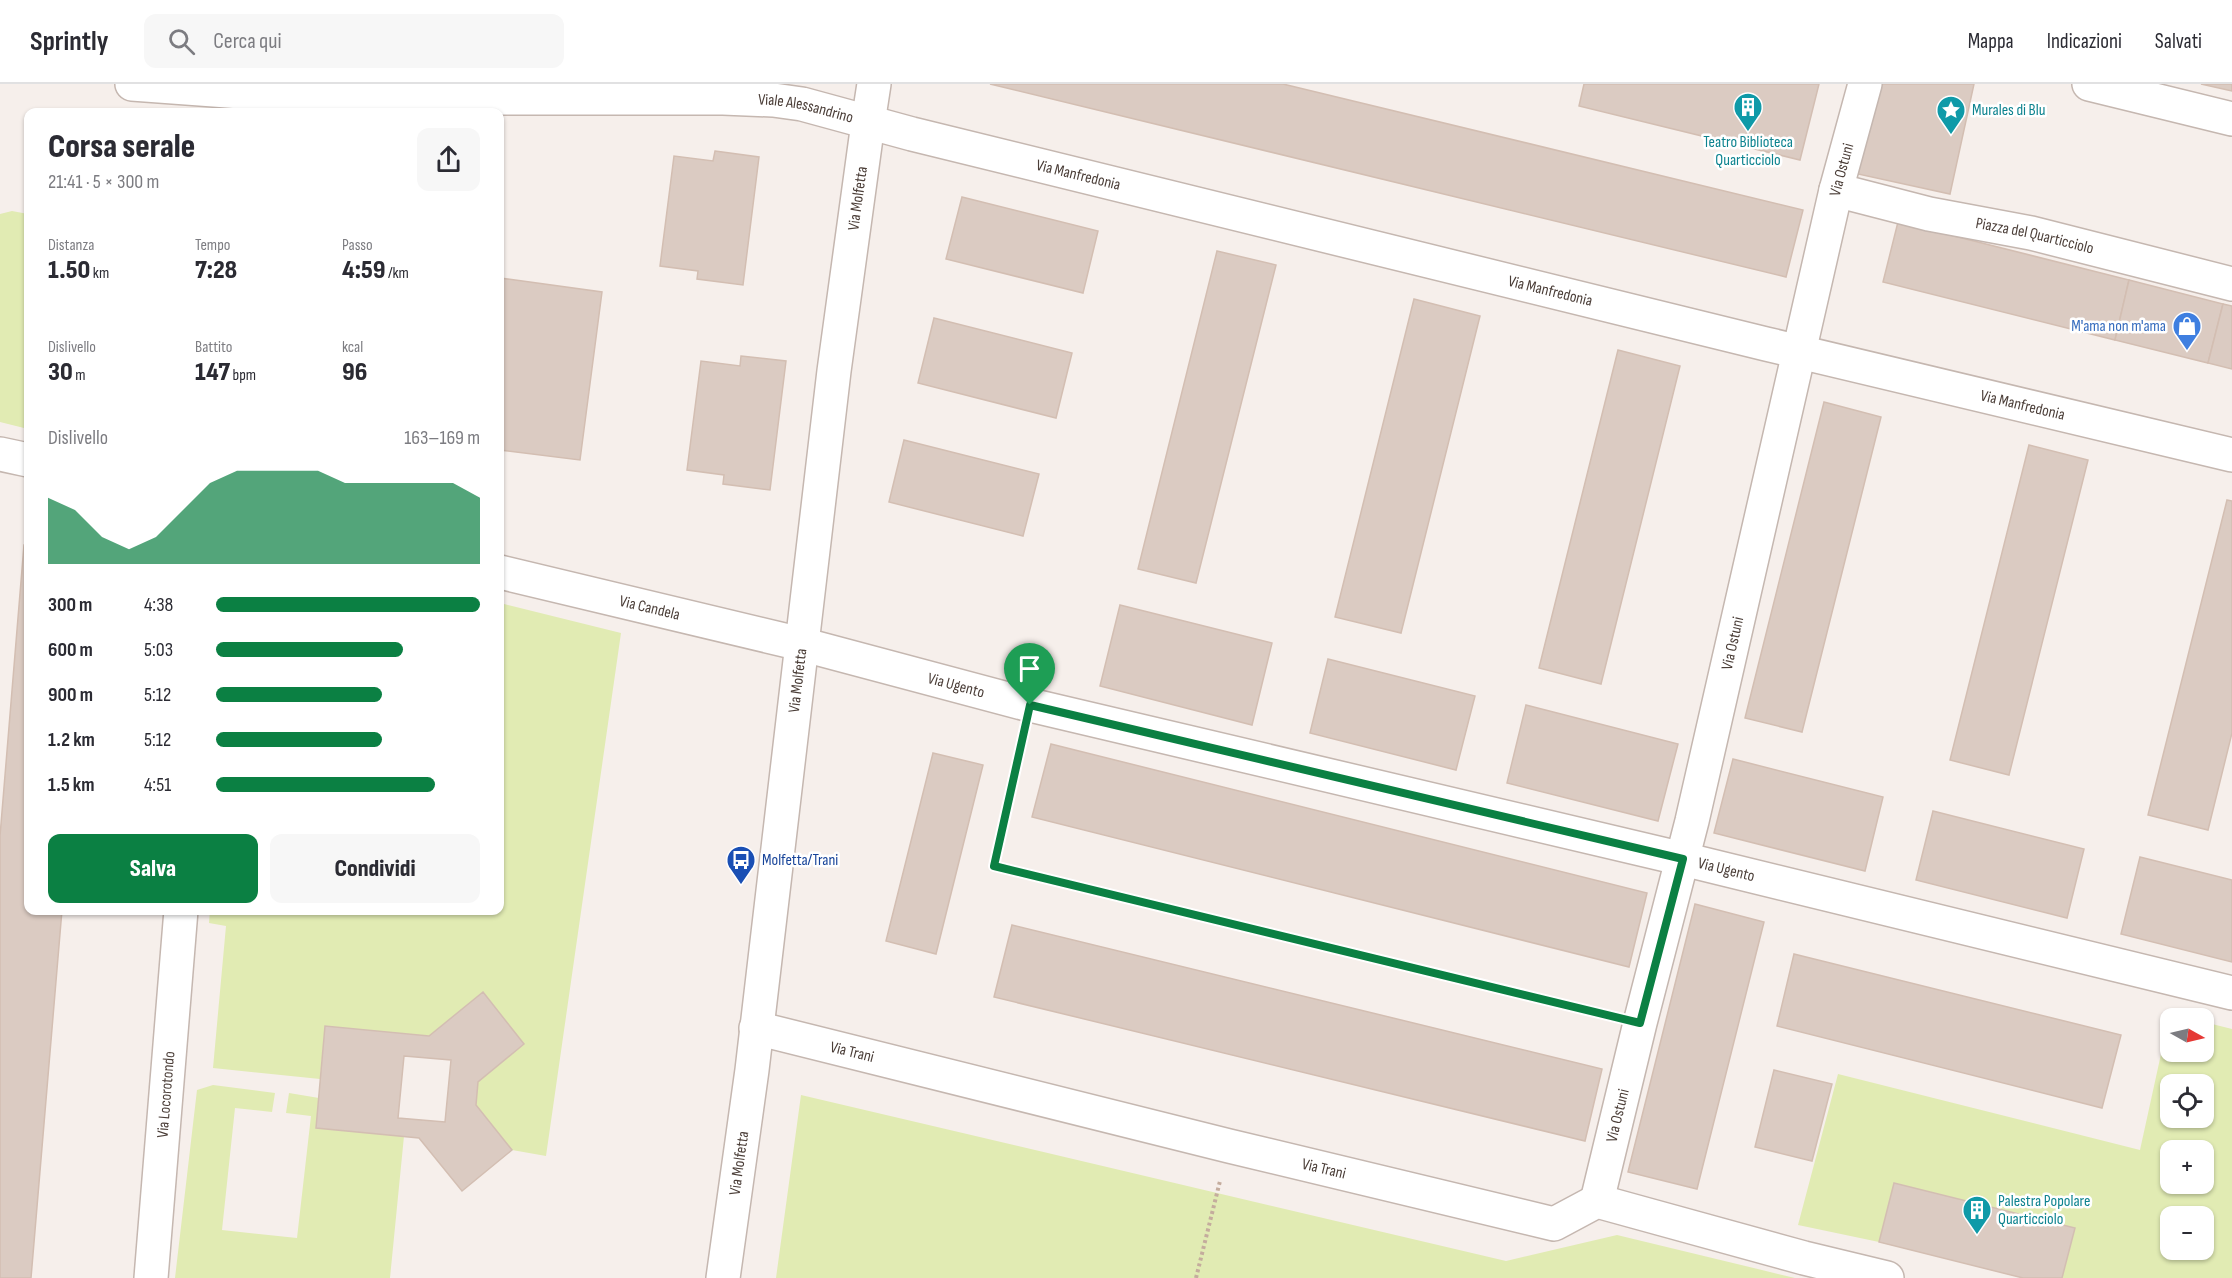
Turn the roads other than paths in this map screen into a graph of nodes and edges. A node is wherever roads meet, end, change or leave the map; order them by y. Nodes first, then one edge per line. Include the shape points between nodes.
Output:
1 (132, 84) edge
2 (874, 84) edge
3 (1865, 84) edge
4 (2089, 84) edge
5 (2232, 119) edge
6 (868, 123) junction
7 (1836, 190) junction
8 (2232, 284) edge
9 (1799, 351) junction
10 (0, 454) edge
11 (2232, 455) edge
12 (24, 459) edge
13 (504, 573) edge
14 (801, 644) junction
15 (1683, 859) junction
16 (181, 915) edge
17 (2232, 993) edge
18 (756, 1028) junction
19 (1598, 1201) junction
20 (151, 1278) edge
21 (723, 1278) edge
22 (1887, 1278) edge

1 - 6 street, Viale Alessandrino via 402,98 753,99 802,104
2 - 6 street, Via Molfetta
3 - 7 street, Via Ostuni
4 - 5 street
6 - 9 street, Via Manfredonia
6 - 14 street, Via Molfetta
7 - 8 street, Piazza del Quarticciolo via 1929,214 2031,233
7 - 9 street, Via Ostuni
9 - 11 street, Via Manfredonia
9 - 15 street, Via Ostuni
10 - 12 street
13 - 14 street, Via Candela
14 - 15 street, Via Ugento via 1030,705
14 - 18 street, Via Molfetta
15 - 17 street, Via Ugento
15 - 19 street, Via Ostuni
16 - 20 street, Via Locorotondo
18 - 19 street, Via Trani via 1554,1224
18 - 21 street, Via Molfetta
19 - 22 street

